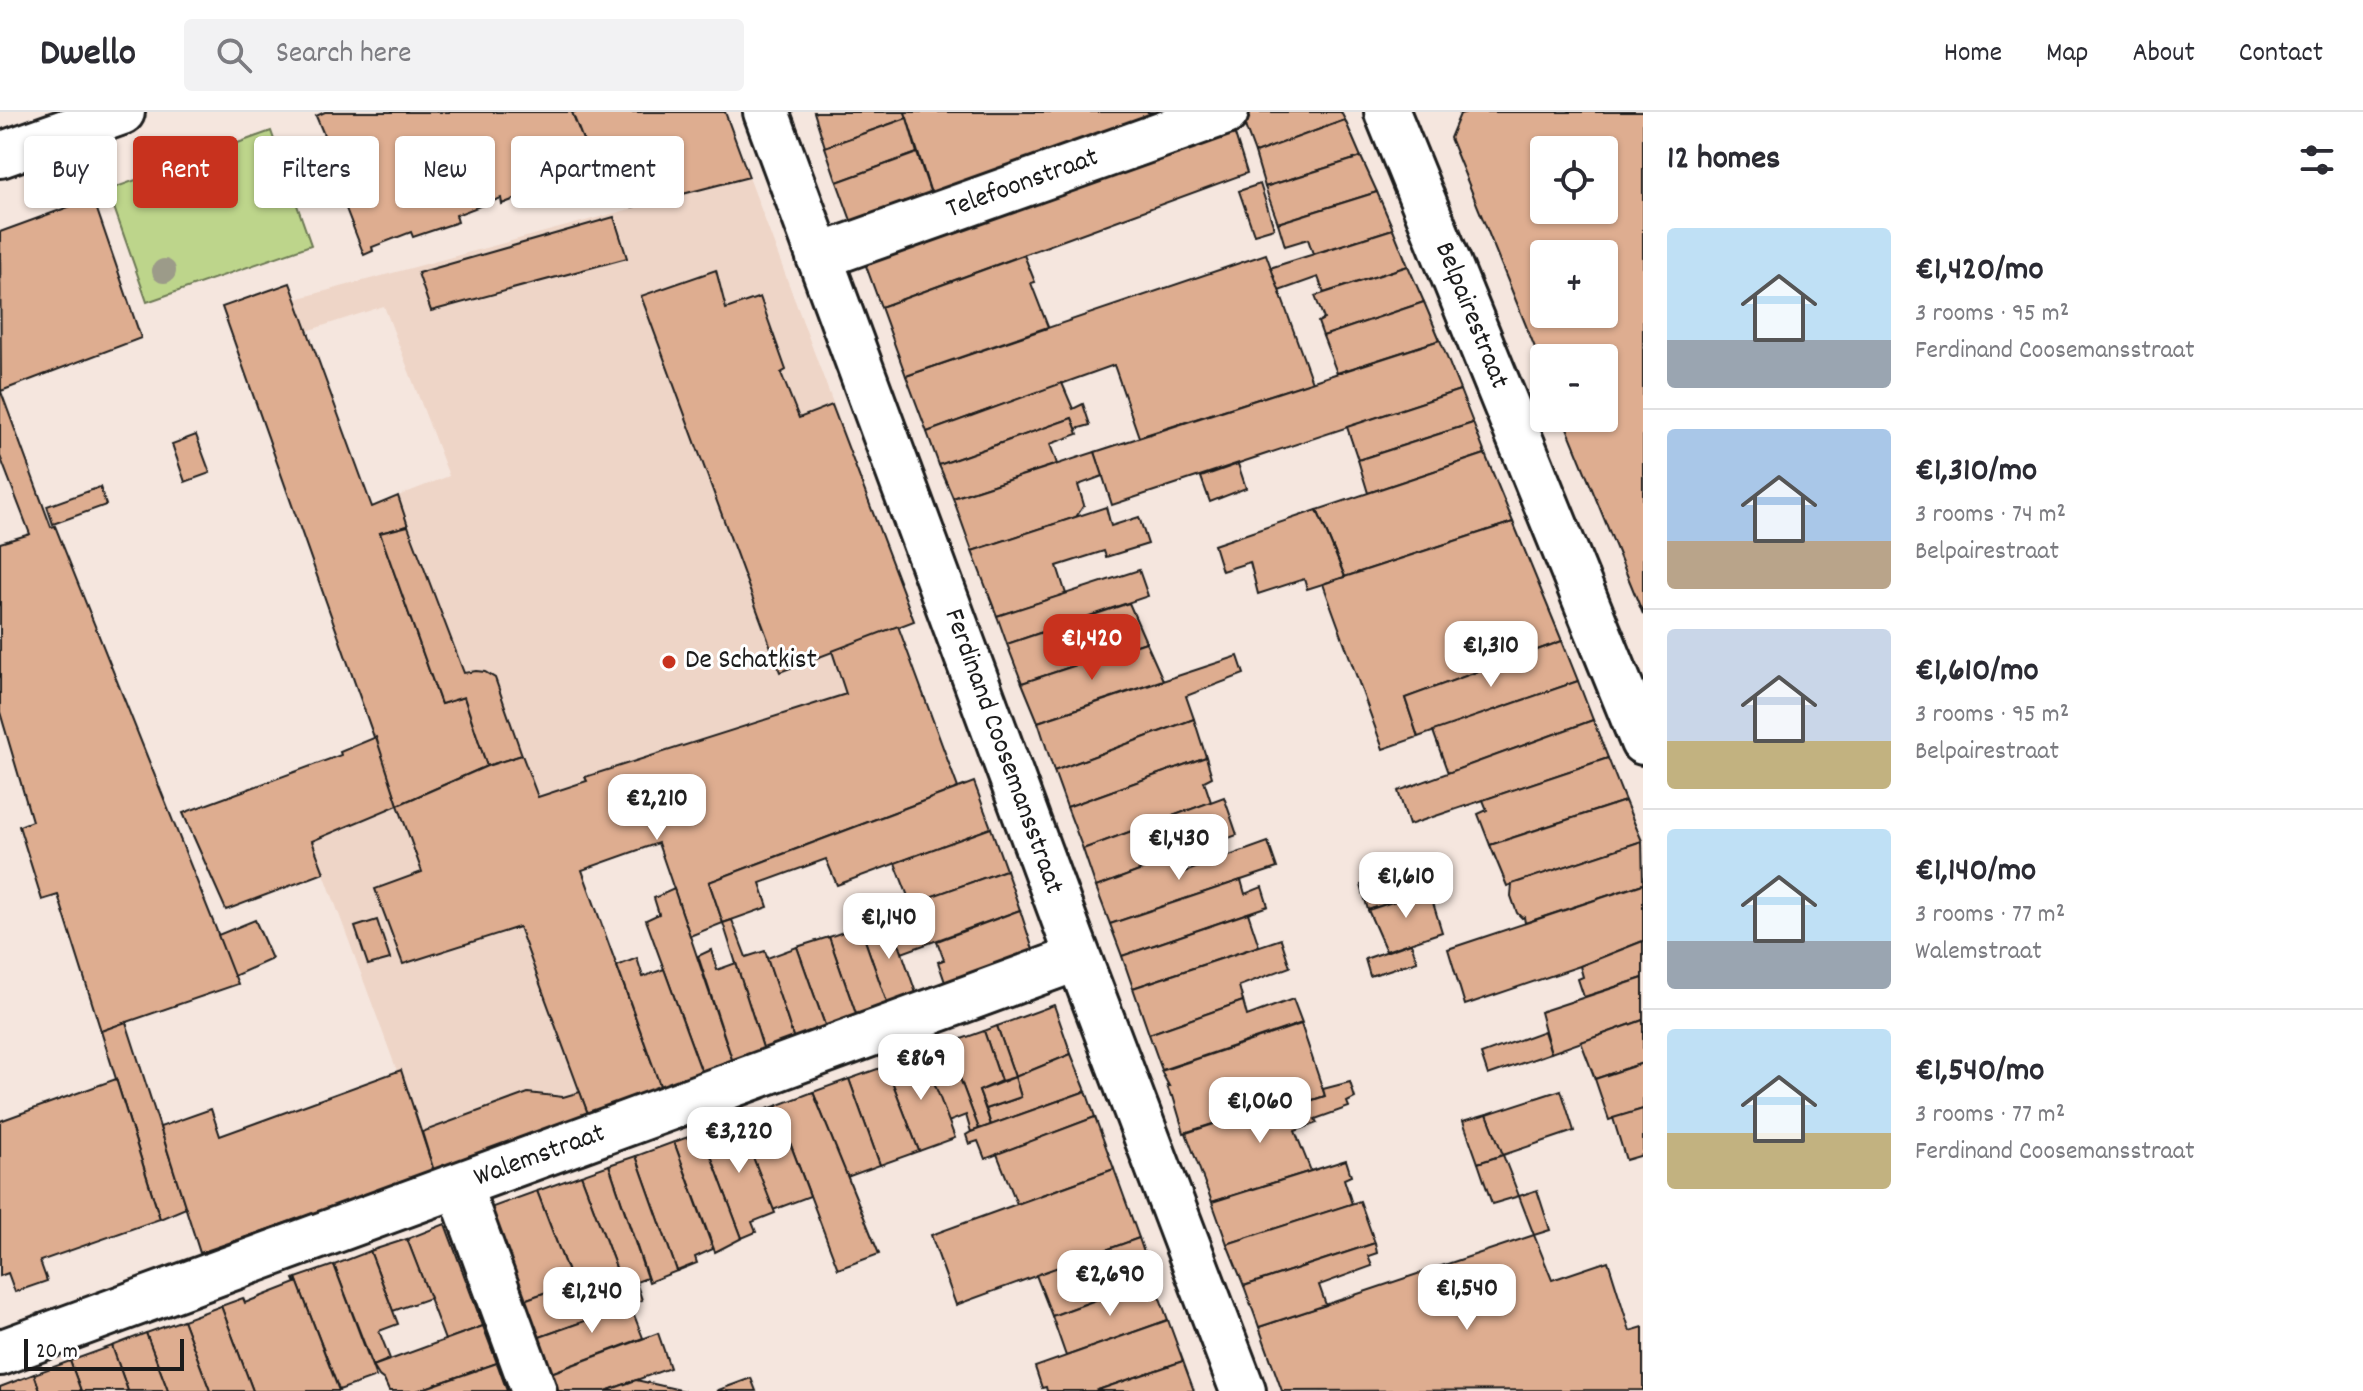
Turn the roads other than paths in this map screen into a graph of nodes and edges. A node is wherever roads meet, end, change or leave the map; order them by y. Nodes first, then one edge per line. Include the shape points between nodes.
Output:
1 (122, 112) edge
2 (766, 112) edge
3 (1226, 112) edge
4 (1387, 112) edge
5 (0, 155) edge
6 (819, 257) junction
7 (1643, 742) edge
8 (1078, 958) junction
9 (459, 1186) junction
10 (0, 1353) edge
11 (534, 1391) edge
12 (1243, 1391) edge

1 - 5 street
2 - 6 street, Ferdinand Coosemansstraat
3 - 6 street, Telefoonstraat
4 - 7 street, Belpairestraat
6 - 8 street, Ferdinand Coosemansstraat
8 - 9 street, Walemstraat
8 - 12 street, Ferdinand Coosemansstraat
9 - 10 street, Walemstraat
9 - 11 street

